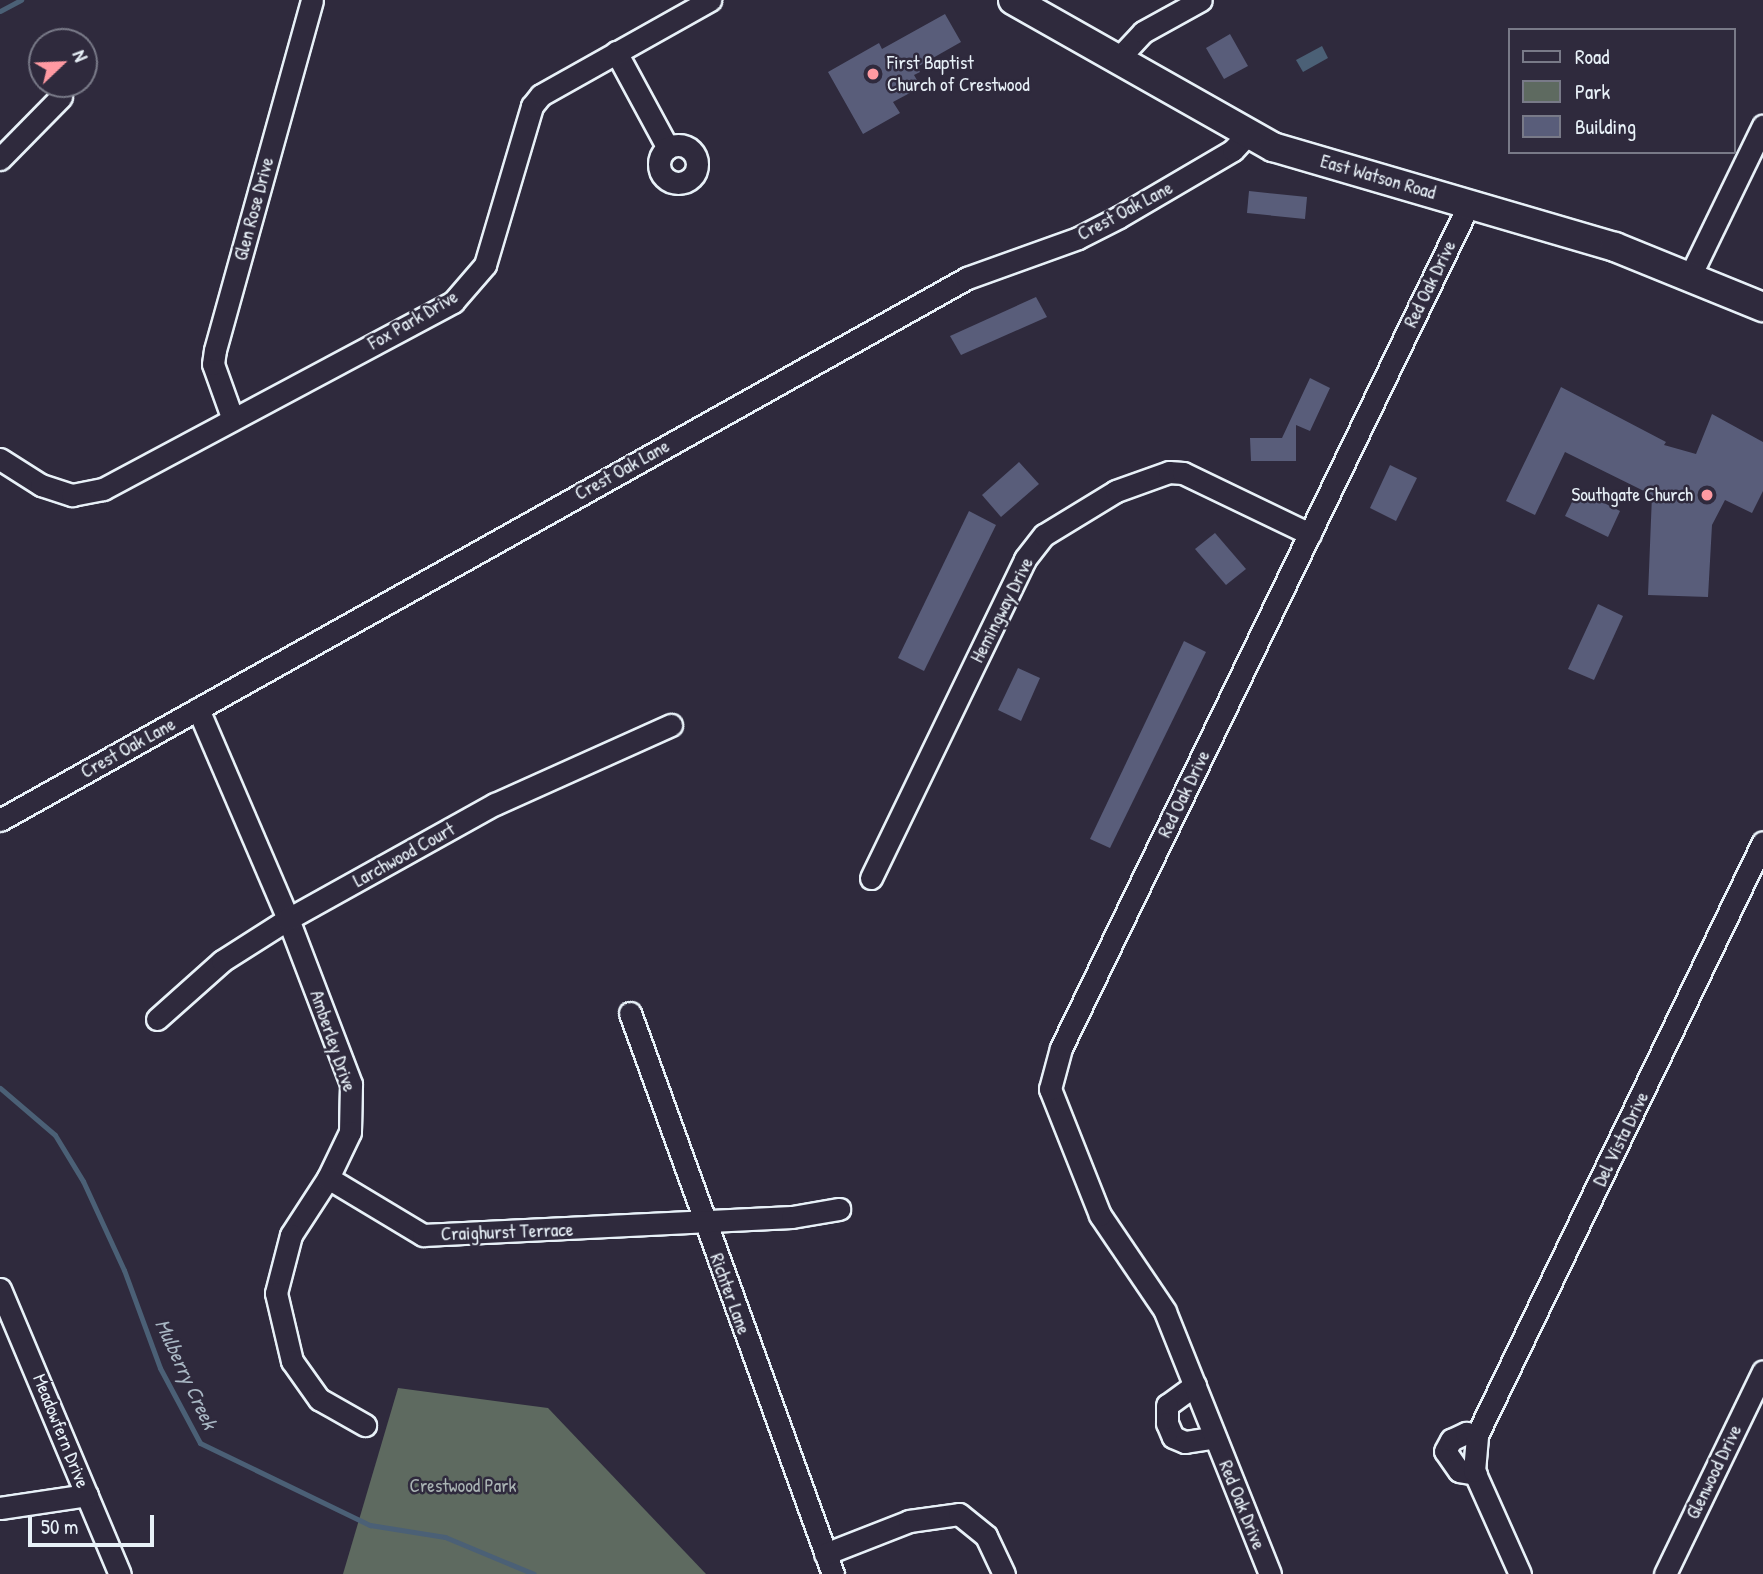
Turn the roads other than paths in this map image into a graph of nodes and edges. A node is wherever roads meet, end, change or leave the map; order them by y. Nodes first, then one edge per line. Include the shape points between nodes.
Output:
1 (312, 0) edge
2 (710, 0) edge
3 (1013, 0) edge
4 (1201, 0) edge
5 (616, 52) junction
6 (1117, 60) junction
7 (60, 98) edge
8 (1763, 126) edge
9 (1248, 134) junction
10 (668, 148) dead end
11 (0, 159) edge
12 (1469, 204) junction
13 (1691, 274) junction
14 (1763, 307) edge
15 (232, 417) junction
16 (0, 459) edge
17 (1310, 534) junction
18 (198, 709) junction
19 (671, 725) dead end
20 (0, 820) edge
21 (1763, 842) edge
22 (871, 878) dead end
23 (288, 919) junction
24 (630, 1013) dead end
25 (157, 1019) dead end
26 (328, 1178) junction
27 (839, 1209) dead end
28 (702, 1219) junction
29 (0, 1289) edge
30 (1763, 1371) edge
31 (1195, 1385) junction
32 (365, 1425) dead end
33 (1215, 1437) junction
34 (87, 1496) junction
35 (0, 1508) edge
36 (825, 1554) junction
37 (120, 1574) edge
38 (833, 1574) edge
39 (1004, 1574) edge
40 (1270, 1574) edge
41 (1520, 1574) edge
42 (1665, 1574) edge

1 - 15 street, Glen Rose Drive via 215,351 213,364
2 - 5 street, Fox Park Drive
3 - 6 street, East Watson Road
4 - 6 street via 1143,32
5 - 10 street
5 - 15 street, Fox Park Drive via 541,95 532,106 485,265 462,294
6 - 9 street, East Watson Road
7 - 11 street
8 - 13 street
9 - 12 street, East Watson Road via 1273,147
9 - 18 street, Crest Oak Lane via 1233,150 1119,217 1078,238 967,278
12 - 13 street, East Watson Road
12 - 17 street, Red Oak Drive
13 - 14 street, East Watson Road
15 - 16 street, Fox Park Drive via 132,477 72,495 41,485
17 - 22 street, Hemingway Drive via 1183,472 1169,472 1116,491 1044,535 1025,559
17 - 31 street, Red Oak Drive via 1061,1048 1050,1089 1100,1215 1165,1311
18 - 20 street, Crest Oak Lane
18 - 23 street, Amberley Drive
19 - 23 street, Larchwood Court via 495,804
21 - 41 street, Del Vista Drive via 1477,1435 1472,1455 1476,1474
23 - 25 street, Larchwood Court via 222,961
23 - 26 street, Amberley Drive via 351,1084 350,1132
24 - 28 street, Richter Lane
26 - 28 street, Craighurst Terrace via 406,1229 423,1235 488,1235
26 - 32 street, Amberley Drive via 291,1235 276,1293 292,1362 319,1399
27 - 28 street, Craighurst Terrace via 792,1217
28 - 36 street, Richter Lane
29 - 34 street, Meadowfern Drive
30 - 42 street, Glenwood Drive
31 - 33 street, Red Oak Drive
31 - 33 street, Red Oak Drive via 1167,1405 1167,1423 1173,1437 1185,1442
33 - 40 street, Red Oak Drive
34 - 35 street
34 - 37 street, Meadowfern Drive
36 - 38 street, Richter Lane
36 - 39 street via 909,1521 959,1514 986,1536

